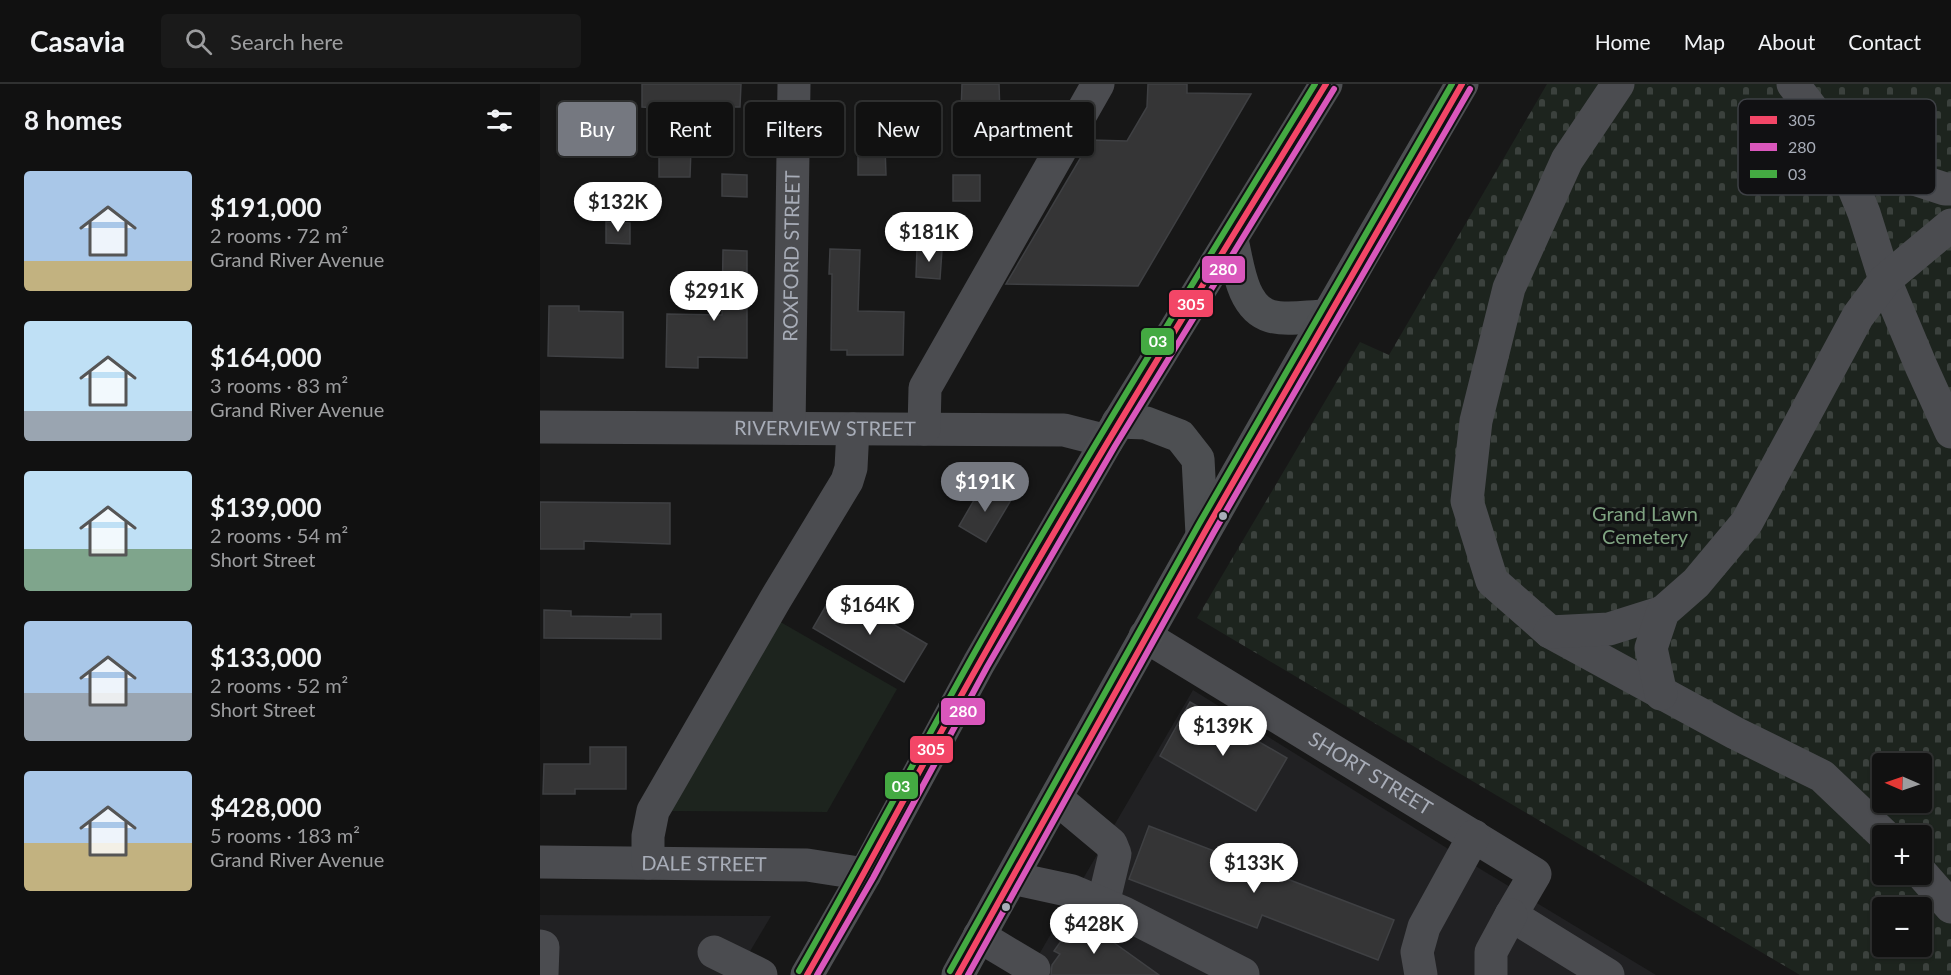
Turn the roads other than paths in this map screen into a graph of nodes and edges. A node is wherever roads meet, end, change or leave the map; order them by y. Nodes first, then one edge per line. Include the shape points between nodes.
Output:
1 (794, 84) edge
2 (1098, 84) edge
3 (1326, 84) edge
4 (1462, 84) edge
5 (1618, 84) edge
6 (1793, 84) edge
7 (1804, 99) edge
8 (1936, 186) edge
9 (1951, 189) edge
10 (1857, 195) edge
11 (1951, 225) edge
12 (1232, 240) junction
13 (1885, 280) junction
14 (1326, 316) junction
15 (540, 427) edge
16 (789, 428) junction
17 (853, 429) junction
18 (924, 429) junction
19 (1113, 432) junction
20 (1951, 432) edge
21 (1202, 534) junction
22 (1663, 612) junction
23 (1550, 632) junction
24 (1145, 636) junction
25 (1661, 694) junction
26 (1056, 798) junction
27 (1873, 825) edge
28 (1474, 836) junction
29 (540, 862) edge
30 (648, 863) junction
31 (865, 874) junction
32 (1012, 878) junction
33 (1932, 885) edge
34 (1103, 904) junction
35 (1951, 907) edge
36 (1511, 915) junction
37 (979, 936) junction
38 (714, 952) dead end
39 (761, 975) edge
40 (807, 975) edge
41 (958, 975) edge
42 (1031, 975) edge
43 (1244, 975) edge
44 (1421, 975) edge
45 (1491, 975) edge
46 (1608, 975) edge

1 - 16 street, ROXFORD STREET
2 - 18 street via 925,388
3 - 12 main road
4 - 14 main road
5 - 23 street via 1567,160 1509,288 1476,422 1467,501 1492,581
6 - 7 street
8 - 9 street
10 - 13 street
11 - 13 street
12 - 14 main road via 1240,277 1253,304 1268,315 1284,318
12 - 19 main road
13 - 20 street
13 - 22 street via 1858,316 1747,522 1696,583
14 - 21 main road
15 - 16 street, RIVERVIEW STREET
16 - 17 street, RIVERVIEW STREET
17 - 18 street, RIVERVIEW STREET
17 - 30 street via 852,468 847,481 653,811
18 - 19 street, RIVERVIEW STREET
19 - 21 main road via 1146,423 1180,436 1197,459
19 - 31 main road via 979,663
21 - 24 main road
22 - 23 street via 1609,629
22 - 25 street via 1651,648
23 - 25 street
24 - 26 main road
24 - 28 street, SHORT STREET
25 - 27 street via 1822,776
26 - 32 main road
26 - 34 street via 1111,844 1115,854
28 - 36 street, SHORT STREET via 1535,874
28 - 44 street via 1424,927 1417,952
29 - 30 street, DALE STREET
30 - 31 street, DALE STREET via 807,865
31 - 40 main road
32 - 34 street via 1072,891
32 - 37 main road
33 - 35 street
34 - 43 street
36 - 45 street via 1491,952
36 - 46 street
37 - 41 main road
37 - 42 street via 1034,969
38 - 39 street

